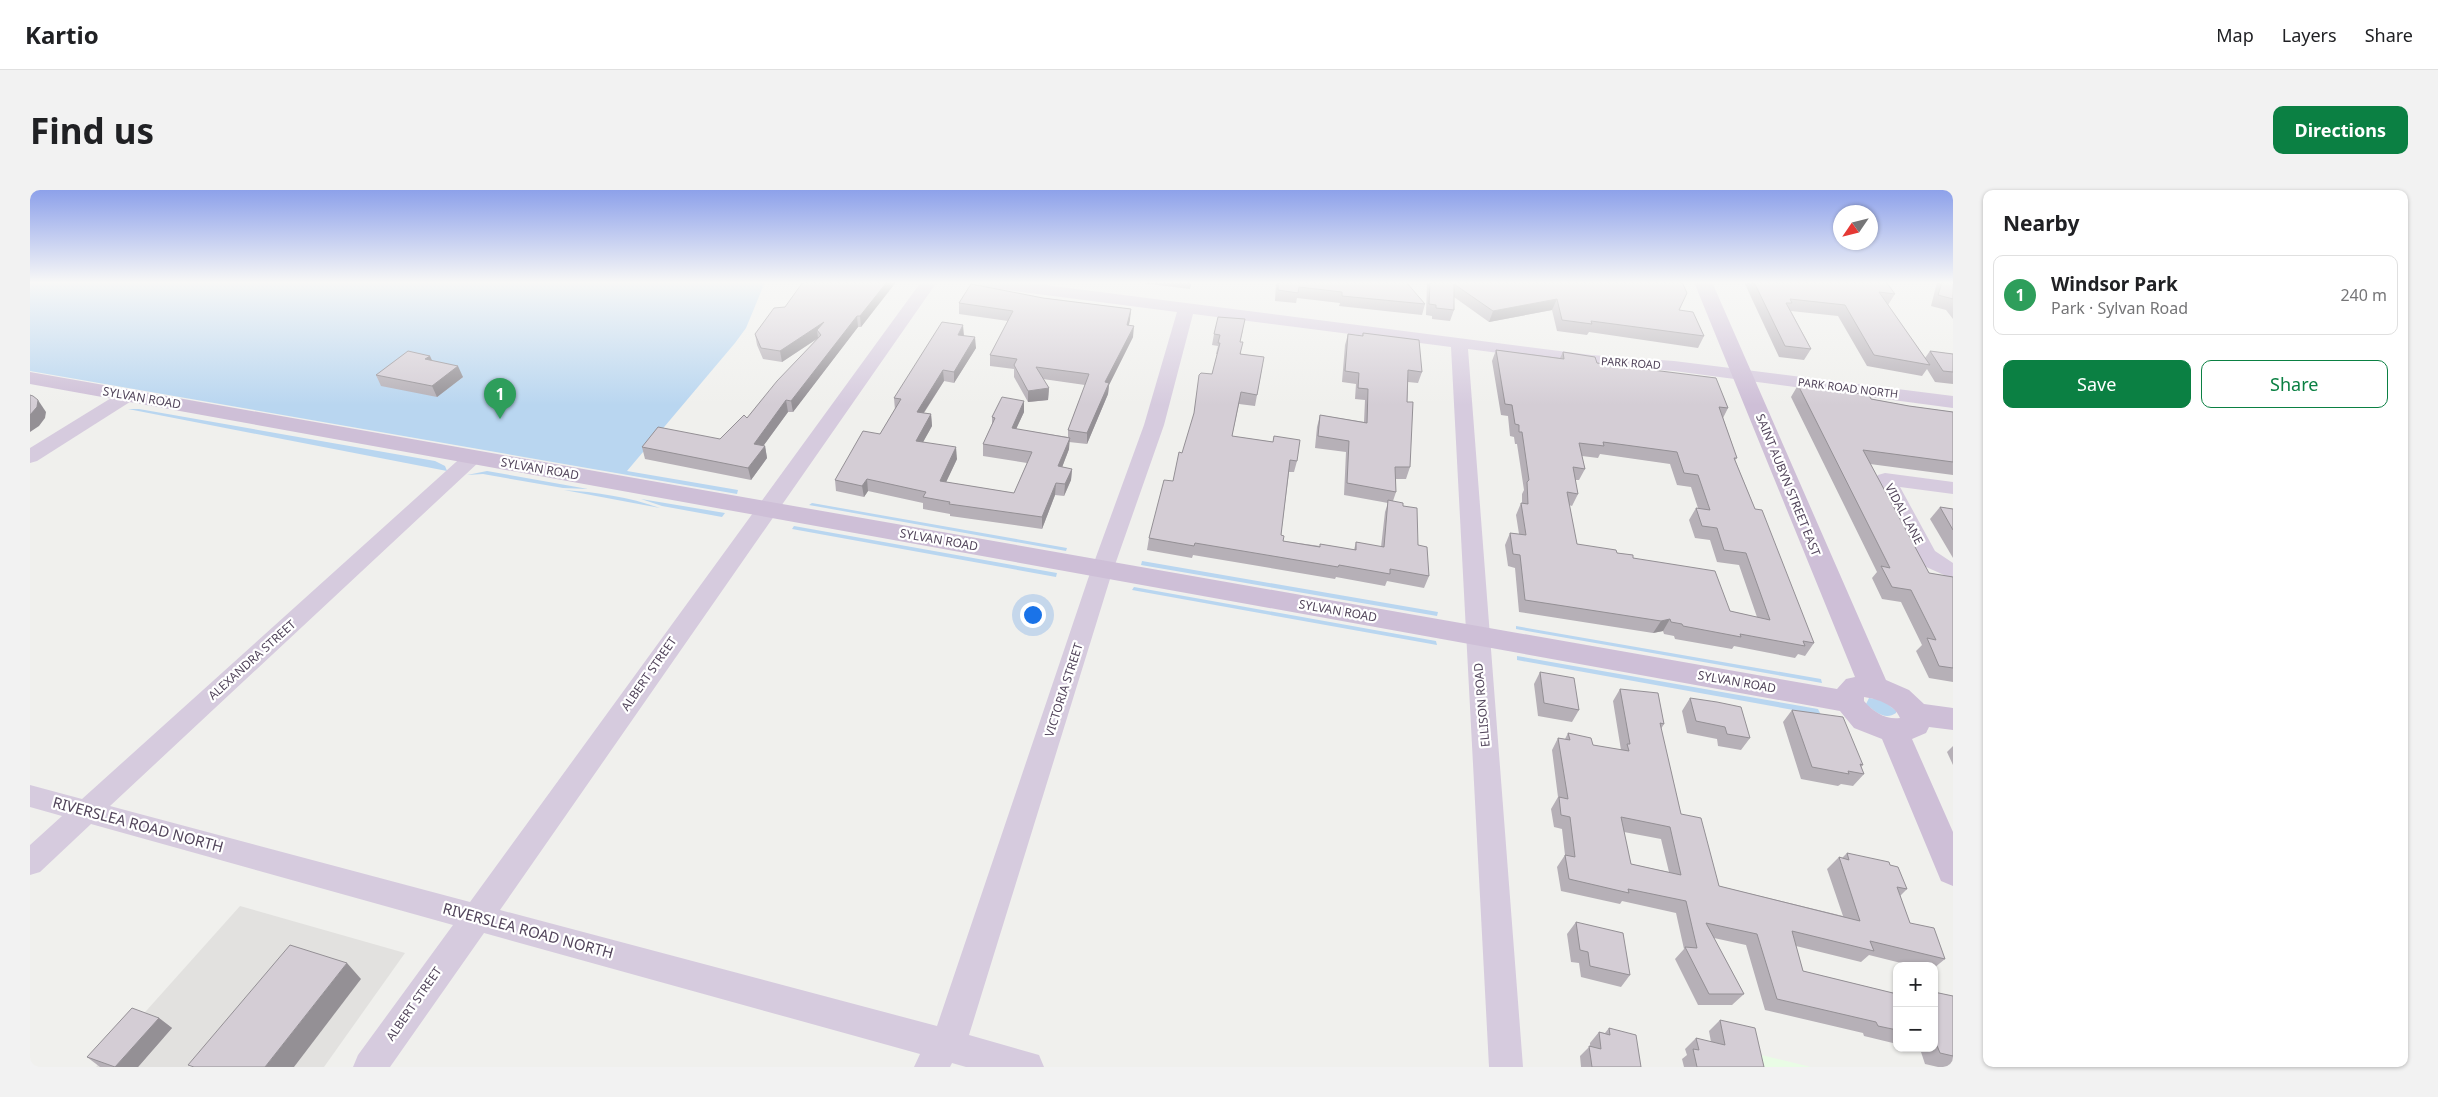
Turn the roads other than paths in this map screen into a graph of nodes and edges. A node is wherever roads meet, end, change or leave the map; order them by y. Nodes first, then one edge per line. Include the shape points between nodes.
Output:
1 (900, 323) edge
2 (1182, 323) edge
3 (1306, 323) edge
4 (1720, 323) edge
5 (1459, 342) junction
6 (1742, 374) junction
7 (30, 378) edge
8 (128, 396) junction
9 (1953, 402) edge
10 (30, 456) edge
11 (473, 458) junction
12 (1953, 488) edge
13 (766, 509) junction
14 (1103, 569) junction
15 (1953, 572) edge
16 (1478, 635) junction
17 (1874, 687) junction
18 (1848, 702) junction
19 (1953, 719) edge
20 (1904, 722) junction
21 (30, 796) edge
22 (87, 811) junction
23 (30, 863) edge
24 (1953, 871) edge
25 (476, 918) junction
26 (938, 1056) edge
27 (370, 1067) edge
28 (1027, 1067) edge
29 (1506, 1067) edge

1 - 13 street, ALBERT STREET
2 - 14 street, VICTORIA STREET via 1154,425
3 - 5 street, PARK ROAD
4 - 6 street, SAINT AUBYN STREET EAST
5 - 6 street, PARK ROAD via 1613,362
5 - 16 street, ELLISON ROAD
6 - 9 street, PARK ROAD NORTH
6 - 17 street, SAINT AUBYN STREET EAST
7 - 8 street, SYLVAN ROAD
8 - 10 street
8 - 11 street, SYLVAN ROAD
11 - 13 street, SYLVAN ROAD
11 - 22 street, ALEXANDRA STREET
12 - 15 street, VIDAL LANE via 1885,479 1926,555
13 - 14 street, SYLVAN ROAD
13 - 25 street, ALBERT STREET
14 - 16 street, SYLVAN ROAD
14 - 26 street, VICTORIA STREET via 956,1028
16 - 18 street, SYLVAN ROAD
16 - 29 street, ELLISON ROAD
17 - 18 street via 1856,687 1848,696
17 - 20 street via 1894,695 1910,707
18 - 20 street via 1870,722
19 - 20 street
20 - 24 street
21 - 22 street, RIVERSLEA ROAD NORTH
22 - 23 street, ALEXANDRA STREET
22 - 25 street, RIVERSLEA ROAD NORTH
25 - 26 street, RIVERSLEA ROAD NORTH
25 - 27 street, ALBERT STREET
26 - 28 street, RIVERSLEA ROAD NORTH

